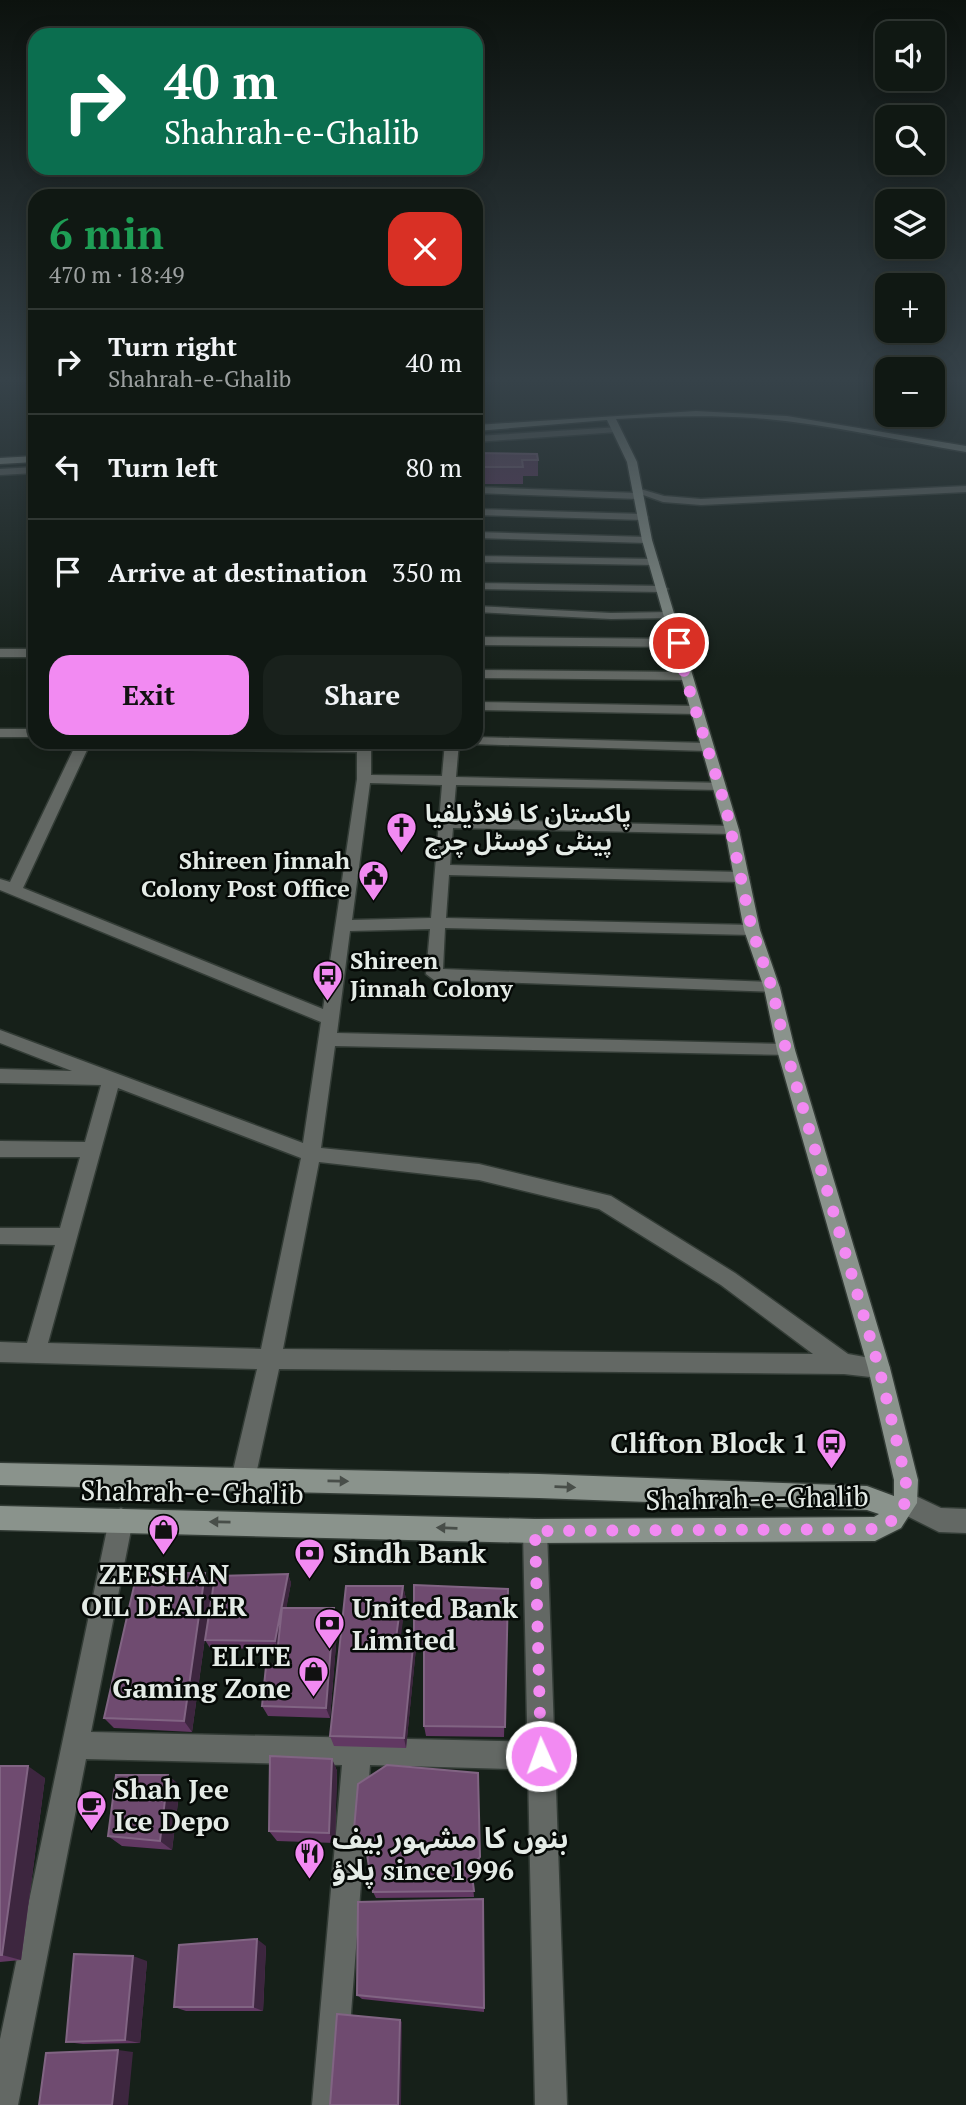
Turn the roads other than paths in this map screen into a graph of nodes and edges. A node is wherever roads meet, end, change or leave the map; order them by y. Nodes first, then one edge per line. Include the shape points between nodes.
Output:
1 (636, 481) edge
2 (966, 489) edge
3 (483, 490) edge
4 (638, 494) junction
5 (483, 512) edge
6 (643, 517) junction
7 (483, 535) edge
8 (647, 540) junction
9 (483, 559) edge
10 (654, 562) junction
11 (483, 586) edge
12 (662, 589) junction
13 (483, 609) edge
14 (670, 615) junction
15 (483, 641) edge
16 (679, 643) junction
17 (0, 653) edge
18 (28, 653) edge
19 (483, 674) edge
20 (685, 676) junction
21 (483, 706) edge
22 (697, 710) junction
23 (0, 733) edge
24 (28, 733) edge
25 (483, 741) edge
26 (707, 747) junction
27 (80, 749) edge
28 (364, 749) edge
29 (451, 749) edge
30 (364, 779) junction
31 (449, 779) junction
32 (720, 786) junction
33 (446, 823) junction
34 (732, 830) junction
35 (443, 870) junction
36 (741, 877) junction
37 (7, 886) edge
38 (439, 923) junction
39 (344, 926) junction
40 (752, 930) junction
41 (772, 988) junction
42 (330, 1019) junction
43 (0, 1035) edge
44 (327, 1039) junction
45 (786, 1050) junction
46 (0, 1076) edge
47 (112, 1078) junction
48 (0, 1149) edge
49 (92, 1150) junction
50 (311, 1154) junction
51 (0, 1236) edge
52 (68, 1237) junction
53 (0, 1352) edge
54 (35, 1353) junction
55 (270, 1359) junction
56 (844, 1364) junction
57 (879, 1368) junction
58 (0, 1474) edge
59 (243, 1479) junction
60 (903, 1507) junction
61 (0, 1518) edge
62 (121, 1520) junction
63 (966, 1521) edge
64 (535, 1531) junction
65 (75, 1745) junction
66 (357, 1752) junction
67 (541, 1756) junction
68 (2, 2105) edge
69 (328, 2105) edge
70 (551, 2105) edge

1 - 4 main road
2 - 4 street via 701,502
3 - 4 street
4 - 6 main road
5 - 6 street
6 - 8 main road
7 - 8 street
8 - 10 main road
9 - 10 street
10 - 12 main road
11 - 12 street
12 - 14 main road
13 - 14 street
14 - 16 main road
15 - 16 street
16 - 20 main road
17 - 18 street
19 - 20 street
20 - 22 main road
21 - 22 street
22 - 26 main road
23 - 24 street
25 - 26 street
26 - 32 main road
27 - 37 street
28 - 30 street
29 - 31 street
30 - 31 street
30 - 39 street
31 - 32 street
31 - 33 street
32 - 34 main road
33 - 34 street
33 - 35 street
34 - 36 main road
35 - 36 street
35 - 38 street
36 - 40 main road
37 - 42 street
38 - 39 street
38 - 40 street
38 - 41 street via 434,974
39 - 42 street
40 - 41 main road
41 - 45 main road
42 - 44 street
43 - 47 street
44 - 45 street
44 - 50 street
45 - 57 main road
46 - 47 street
47 - 49 street
47 - 50 street
48 - 49 street
49 - 52 street
50 - 55 street
50 - 56 street via 479,1172 604,1202 728,1279
51 - 52 street
52 - 54 street
53 - 54 street
54 - 55 street
55 - 56 street
55 - 59 street
56 - 57 street
57 - 60 main road via 906,1480
58 - 59 main road, Shahrah-e-Ghalib
59 -> 60 main road, Shahrah-e-Ghalib via 858,1498
60 - 63 street via 939,1520
60 - 64 main road, Shahrah-e-Ghalib via 887,1525 875,1529
61 - 62 main road, Shahrah-e-Ghalib
64 -> 62 main road, Shahrah-e-Ghalib
62 - 65 street
64 - 67 street
65 - 66 street
65 - 68 street
66 - 67 street
66 - 69 street
67 - 70 street

